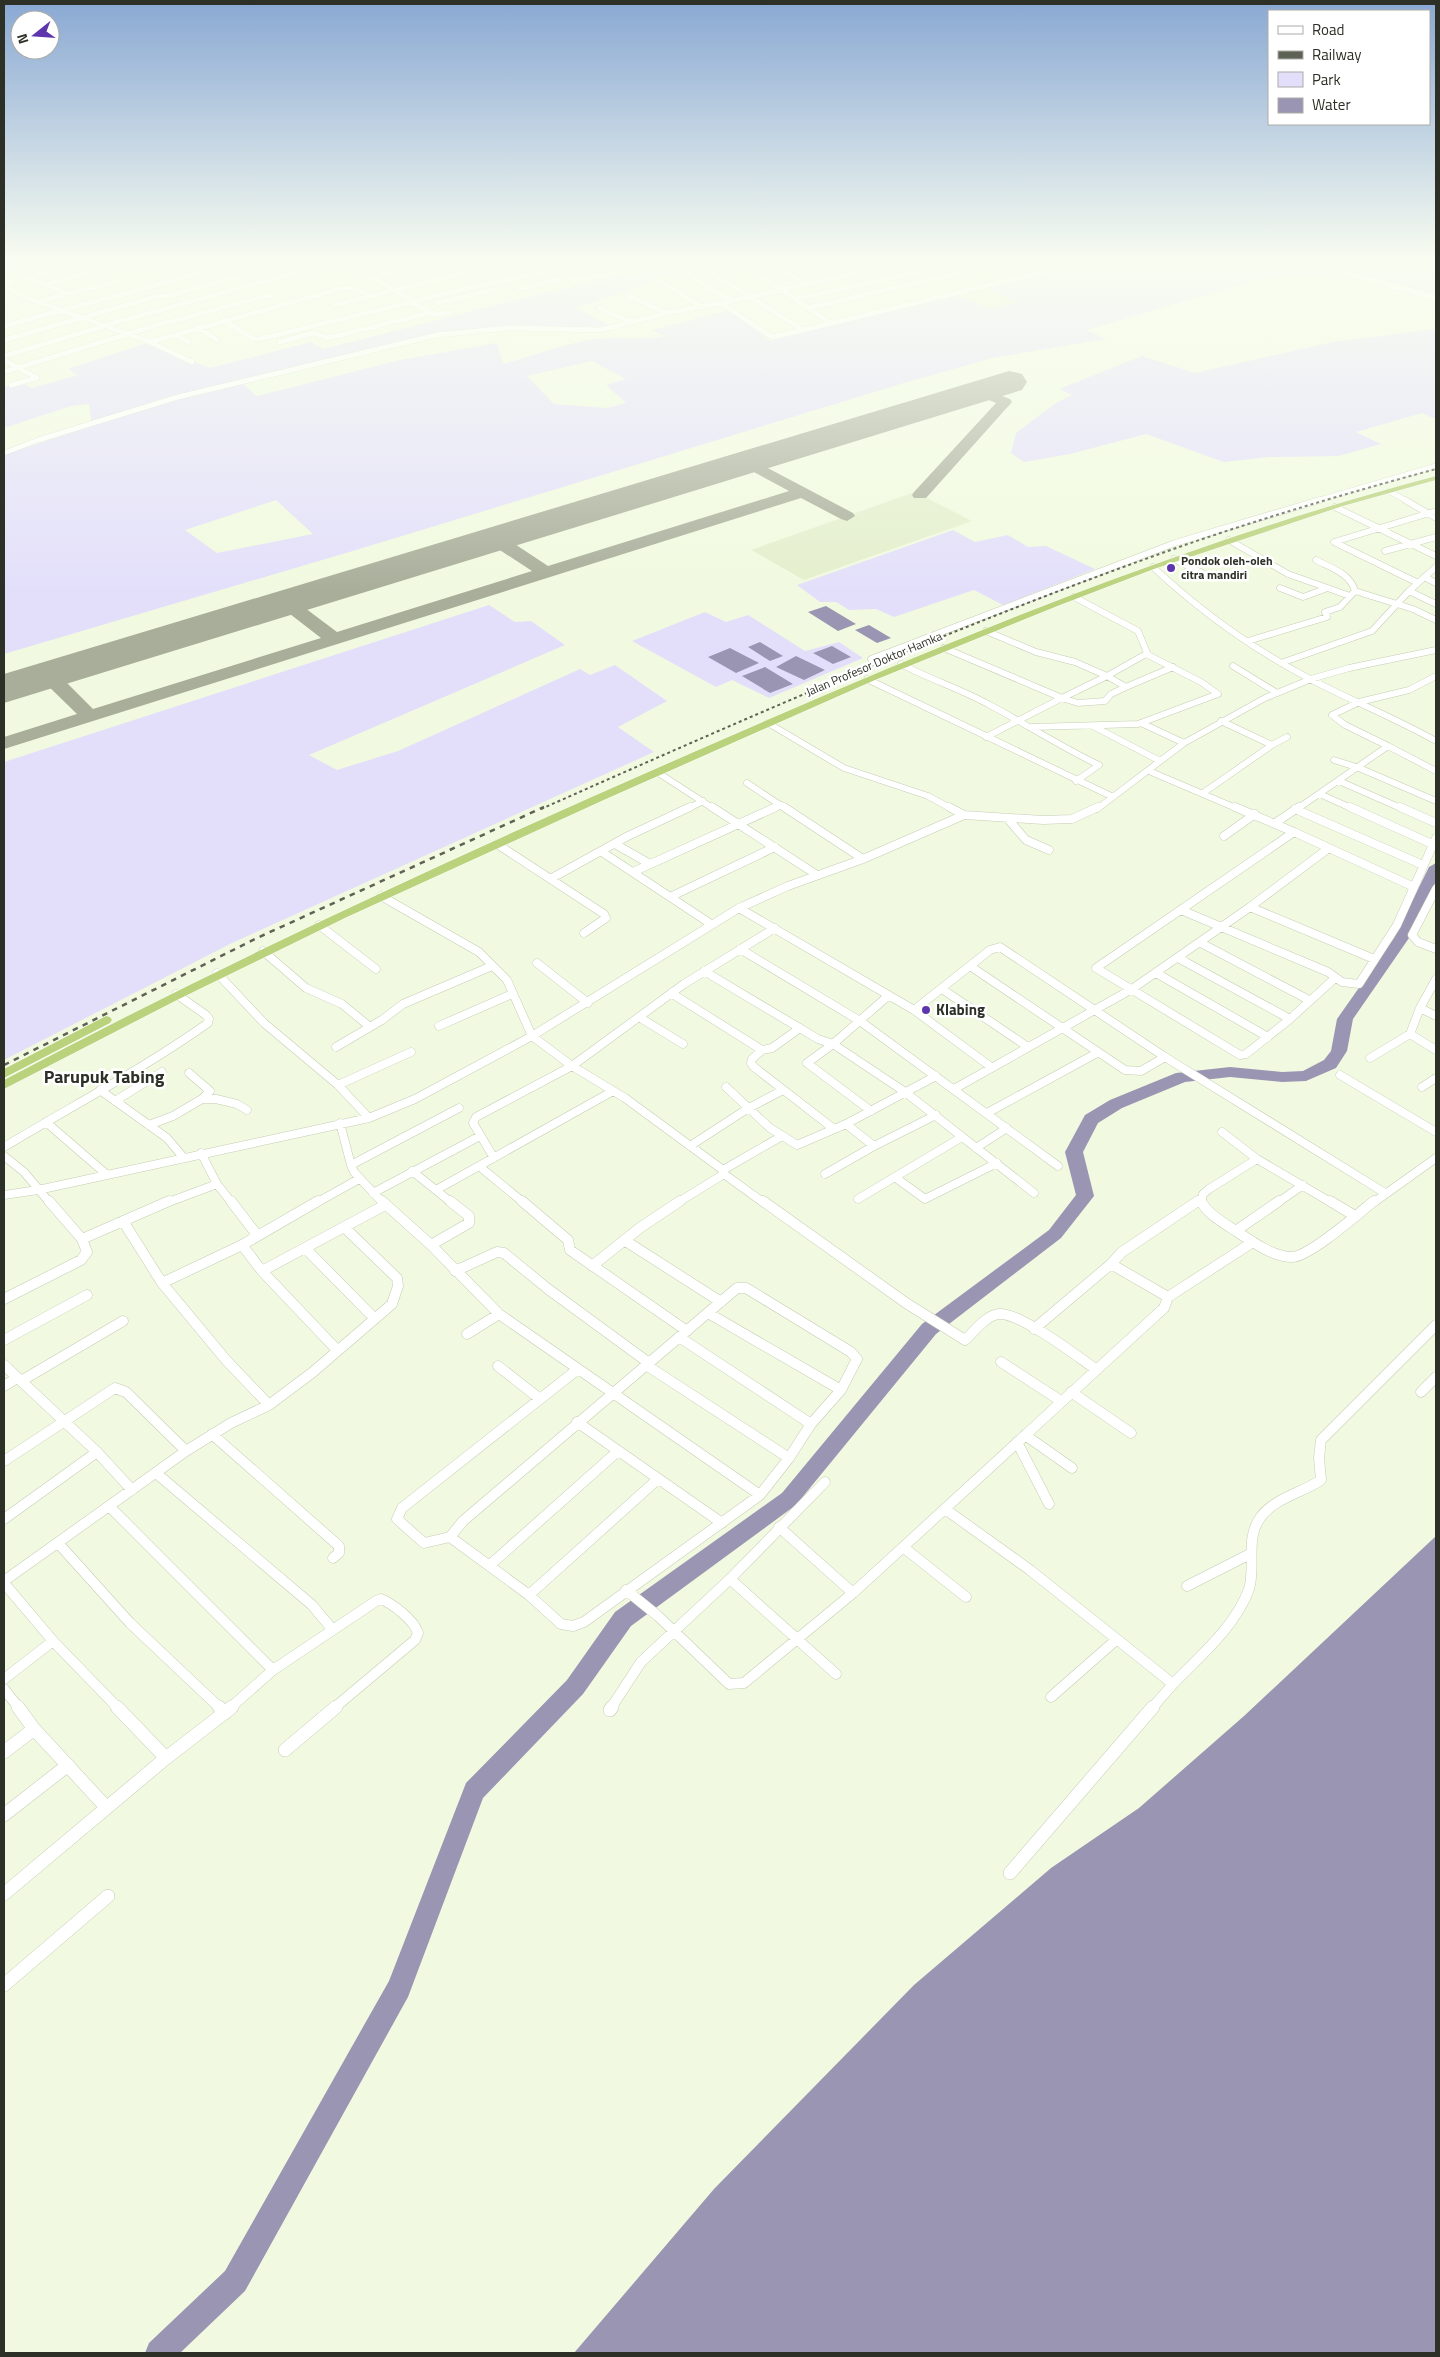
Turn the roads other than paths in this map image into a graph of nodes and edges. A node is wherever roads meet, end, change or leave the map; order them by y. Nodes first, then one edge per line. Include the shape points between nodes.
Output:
1 (28, 372) edge
2 (282, 372) edge
3 (11, 385) dead end
4 (4, 453) edge
5 (1436, 466) edge
6 (1436, 473) edge
7 (1436, 478) edge
8 (1389, 491) junction
9 (1335, 507) junction
10 (1436, 511) edge
11 (1302, 514) junction
12 (1428, 514) junction
13 (1436, 518) edge
14 (1377, 528) junction
15 (1436, 537) edge
16 (1229, 540) junction
17 (1411, 544) junction
18 (1385, 551) dead end
19 (1149, 552) junction
20 (1436, 556) edge
21 (1159, 558) junction
22 (1174, 559) junction
23 (1316, 560) dead end
24 (1153, 567) junction
25 (1436, 567) edge
26 (1210, 577) dead end
27 (1424, 577) junction
28 (1418, 583) junction
29 (1436, 583) edge
30 (1280, 588) dead end
31 (1325, 589) junction
32 (1355, 591) junction
33 (1409, 591) junction
34 (1074, 596) junction
35 (1350, 596) junction
36 (1399, 604) junction
37 (1436, 604) edge
38 (1040, 606) junction
39 (1436, 620) edge
40 (986, 631) junction
41 (1248, 642) junction
42 (944, 648) junction
43 (1436, 650) edge
44 (1146, 654) junction
45 (871, 659) dead end
46 (1281, 663) junction
47 (901, 664) junction
48 (1233, 666) dead end
49 (1173, 668) junction
50 (1107, 676) junction
51 (1436, 676) edge
52 (868, 679) junction
53 (1311, 679) junction
54 (1126, 687) junction
55 (1277, 693) junction
56 (824, 694) junction
57 (1062, 698) junction
58 (1357, 702) junction
59 (1018, 719) junction
60 (1221, 721) junction
61 (768, 723) junction
62 (1142, 723) junction
63 (1094, 726) junction
64 (1032, 727) junction
65 (986, 738) junction
66 (1287, 738) dead end
67 (1436, 741) edge
68 (1184, 743) junction
69 (712, 744) junction
70 (1272, 745) junction
71 (1388, 746) junction
72 (1334, 760) dead end
73 (1160, 761) junction
74 (1359, 768) junction
75 (1149, 771) junction
76 (1436, 771) edge
77 (657, 772) junction
78 (1076, 781) junction
79 (1340, 781) junction
80 (747, 782) dead end
81 (1203, 793) junction
82 (1320, 794) junction
83 (1112, 797) junction
84 (584, 800) junction
85 (703, 801) junction
86 (1436, 801) edge
87 (781, 805) junction
88 (1295, 809) junction
89 (562, 810) junction
90 (1255, 814) junction
91 (964, 815) junction
92 (1007, 818) junction
93 (1275, 823) junction
94 (1436, 823) edge
95 (738, 824) junction
96 (1294, 832) junction
97 (1224, 836) dead end
98 (1434, 841) edge
99 (498, 844) junction
100 (615, 844) junction
101 (775, 848) junction
102 (1329, 848) junction
103 (1050, 850) dead end
104 (602, 852) junction
105 (863, 859) junction
106 (650, 864) junction
107 (1423, 865) junction
108 (633, 872) junction
109 (816, 875) junction
110 (552, 878) junction
111 (1414, 886) junction
112 (1436, 889) edge
113 (381, 896) junction
114 (672, 896) junction
115 (1250, 907) junction
116 (739, 908) junction
117 (1182, 910) junction
118 (329, 915) junction
119 (711, 924) junction
120 (319, 925) junction
121 (1223, 926) junction
122 (774, 928) junction
123 (584, 933) dead end
124 (1201, 943) junction
125 (740, 949) junction
126 (1436, 950) edge
127 (262, 951) junction
128 (1178, 958) junction
129 (1374, 959) junction
130 (537, 963) dead end
131 (492, 966) junction
132 (970, 966) junction
133 (376, 969) dead end
134 (704, 972) junction
135 (217, 973) junction
136 (1156, 973) junction
137 (1334, 979) junction
138 (1436, 979) edge
139 (942, 989) junction
140 (1132, 989) junction
141 (671, 993) junction
142 (176, 994) junction
143 (512, 994) junction
144 (888, 996) junction
145 (1309, 1000) junction
146 (588, 1003) junction
147 (1420, 1008) junction
148 (1095, 1009) junction
149 (914, 1010) junction
150 (1436, 1016) edge
151 (639, 1017) junction
152 (1290, 1019) junction
153 (860, 1021) junction
154 (439, 1026) dead end
155 (370, 1027) junction
156 (800, 1028) junction
157 (1062, 1028) junction
158 (1410, 1034) junction
159 (532, 1036) junction
160 (1268, 1037) junction
161 (683, 1044) dead end
162 (833, 1044) junction
163 (63, 1047) junction
164 (336, 1047) dead end
165 (1028, 1047) junction
166 (762, 1050) junction
167 (1436, 1050) edge
168 (411, 1052) dead end
169 (1097, 1053) junction
170 (1165, 1057) junction
171 (1370, 1058) dead end
172 (572, 1066) junction
173 (991, 1067) junction
174 (162, 1072) dead end
175 (189, 1073) dead end
176 (4, 1074) edge
177 (1340, 1075) dead end
178 (936, 1076) junction
179 (1436, 1078) edge
180 (4, 1085) edge
181 (338, 1085) junction
182 (726, 1087) dead end
183 (1422, 1087) dead end
184 (954, 1089) junction
185 (100, 1090) junction
186 (782, 1090) junction
187 (614, 1091) junction
188 (905, 1092) junction
189 (202, 1099) junction
190 (115, 1101) junction
191 (459, 1108) dead end
192 (747, 1109) junction
193 (247, 1110) dead end
194 (872, 1111) junction
195 (987, 1113) junction
196 (936, 1115) junction
197 (368, 1118) junction
198 (46, 1122) junction
199 (149, 1124) junction
200 (340, 1124) junction
201 (846, 1124) junction
202 (1007, 1128) junction
203 (834, 1129) junction
204 (1222, 1132) dead end
205 (1436, 1132) edge
206 (480, 1136) junction
207 (782, 1136) junction
208 (962, 1137) junction
209 (690, 1146) junction
210 (874, 1146) junction
211 (4, 1147) edge
212 (976, 1148) junction
213 (201, 1153) junction
214 (4, 1156) edge
215 (183, 1157) junction
216 (494, 1158) junction
217 (1257, 1158) junction
218 (1436, 1158) edge
219 (996, 1163) junction
220 (351, 1166) junction
221 (479, 1166) junction
222 (1058, 1166) dead end
223 (412, 1171) junction
224 (723, 1172) junction
225 (106, 1174) junction
226 (825, 1174) dead end
227 (896, 1178) junction
228 (360, 1179) junction
229 (217, 1184) junction
230 (1303, 1185) junction
231 (38, 1190) junction
232 (436, 1190) junction
233 (373, 1193) junction
234 (1385, 1193) junction
235 (1034, 1194) dead end
236 (4, 1195) edge
237 (858, 1200) dead end
238 (1200, 1200) junction
239 (385, 1205) junction
240 (1356, 1216) junction
241 (123, 1221) junction
242 (345, 1228) junction
243 (1237, 1230) junction
244 (257, 1235) junction
245 (82, 1239) junction
246 (624, 1240) junction
247 (1253, 1242) junction
248 (242, 1245) junction
249 (431, 1245) junction
250 (306, 1249) junction
251 (1111, 1264) junction
252 (592, 1266) junction
253 (262, 1271) junction
254 (455, 1271) junction
255 (162, 1283) junction
256 (87, 1295) dead end
257 (1168, 1297) junction
258 (4, 1299) edge
259 (721, 1302) junction
260 (708, 1312) junction
261 (499, 1314) junction
262 (374, 1318) junction
263 (123, 1321) dead end
264 (1436, 1325) edge
265 (1034, 1329) junction
266 (467, 1334) dead end
267 (683, 1334) junction
268 (4, 1340) edge
269 (337, 1350) junction
270 (1001, 1362) dead end
271 (4, 1364) edge
272 (648, 1364) junction
273 (498, 1366) dead end
274 (578, 1368) junction
275 (1096, 1370) junction
276 (1436, 1377) edge
277 (19, 1379) junction
278 (4, 1386) edge
279 (841, 1390) junction
280 (1070, 1392) junction
281 (1421, 1392) dead end
282 (614, 1393) junction
283 (540, 1399) junction
284 (1061, 1401) junction
285 (269, 1405) junction
286 (62, 1421) junction
287 (577, 1422) junction
288 (811, 1424) junction
289 (1131, 1433) dead end
290 (212, 1434) junction
291 (1021, 1438) junction
292 (186, 1451) junction
293 (618, 1451) junction
294 (97, 1452) junction
295 (790, 1458) junction
296 (4, 1460) edge
297 (1072, 1468) dead end
298 (156, 1473) junction
299 (658, 1479) junction
300 (825, 1482) dead end
301 (132, 1490) junction
302 (760, 1495) junction
303 (1049, 1504) dead end
304 (109, 1506) junction
305 (945, 1509) junction
306 (4, 1519) edge
307 (722, 1523) junction
308 (779, 1527) junction
309 (450, 1537) junction
310 (58, 1543) junction
311 (903, 1547) junction
312 (1250, 1554) junction
313 (333, 1558) dead end
314 (490, 1565) junction
315 (730, 1580) junction
316 (4, 1582) edge
317 (1187, 1586) dead end
318 (626, 1590) junction
319 (853, 1593) junction
320 (529, 1595) junction
321 (966, 1597) dead end
322 (637, 1600) joint
323 (658, 1616) joint
324 (332, 1629) junction
325 (672, 1631) junction
326 (799, 1638) junction
327 (1116, 1640) junction
328 (53, 1641) junction
329 (273, 1670) junction
330 (836, 1674) dead end
331 (4, 1679) edge
332 (1173, 1684) junction
333 (4, 1689) edge
334 (1051, 1697) dead end
335 (610, 1710) dead end
336 (225, 1712) junction
337 (34, 1729) junction
338 (285, 1750) dead end
339 (4, 1752) edge
340 (166, 1758) junction
341 (68, 1765) junction
342 (106, 1807) junction
343 (4, 1815) edge
344 (1010, 1873) dead end
345 (4, 1894) edge
346 (108, 1896) dead end
347 (4, 1985) edge

1 - 3 street via 37,378
2 - 4 street via 178,397
5 - 19 street
6 - 11 highway
7 - 8 highway
8 - 9 highway
8 - 12 street
9 - 11 highway
9 - 14 street
10 - 12 street
11 - 16 highway
11 - 21 highway
12 - 13 street
12 - 14 street
14 - 17 street
14 - 28 street via 1334,542
15 - 17 street
16 - 22 highway
16 - 31 street via 1288,574
17 - 18 street
17 - 20 street
19 - 21 street
19 - 45 street
21 - 38 highway
22 - 24 highway
22 - 26 street
23 - 32 street via 1349,579
24 - 34 highway
24 - 41 street via 1187,599
25 - 27 street
27 - 28 street
27 - 29 street
28 - 33 street
30 - 31 street via 1303,597
31 - 35 street
32 - 35 street
32 - 36 street
33 - 36 street
33 - 37 street
34 - 38 highway
34 - 44 street via 1138,632
35 - 41 street via 1340,607 1325,612 1327,617
36 - 39 street
36 - 46 street via 1372,631
38 - 40 highway, Jalan Profesor Doktor Hamka
38 - 56 highway, Jalan Profesor Doktor Hamka via 875,668
40 - 42 highway, Jalan Profesor Doktor Hamka
40 - 50 street
41 - 46 street
42 - 47 highway, Jalan Profesor Doktor Hamka
42 - 57 street
43 - 53 street via 1368,663
44 - 49 street
44 - 50 street
46 - 53 street
47 - 52 highway, Jalan Profesor Doktor Hamka
47 - 59 street
48 - 55 street
49 - 54 street
49 - 62 street via 1218,694
50 - 54 street
50 - 57 street
51 - 58 street via 1410,690
52 - 56 highway, Jalan Profesor Doktor Hamka
52 - 65 street
53 - 55 street
53 - 58 street
54 - 57 street via 1105,701 1078,704
55 - 60 street
56 - 61 highway, Jalan Profesor Doktor Hamka
56 - 69 highway, Jalan Profesor Doktor Hamka
57 - 59 street
58 - 67 street via 1408,724
58 - 71 street via 1331,716
59 - 64 street
59 - 65 street
60 - 68 street
60 - 70 street
61 - 69 highway, Jalan Profesor Doktor Hamka
61 - 91 street via 844,768 928,796
62 - 63 street
62 - 68 street
63 - 64 street
63 - 73 street
64 - 78 street via 1099,766
65 - 78 street
66 - 70 street
68 - 73 street
69 - 77 highway
69 - 84 highway
70 - 81 street
71 - 74 street
71 - 76 street
72 - 74 street
73 - 75 street
74 - 79 street
74 - 86 street
75 - 81 street
75 - 83 street
77 - 84 highway
77 - 85 street
78 - 83 street
79 - 82 street
79 - 94 street
80 - 87 street
81 - 90 street
82 - 88 street
82 - 98 street
83 - 92 street via 1077,818
84 - 89 highway
85 - 95 street
85 - 100 street
87 - 95 street
87 - 105 street
88 - 93 street
88 - 107 street
89 - 99 highway
89 - 118 highway
90 - 93 street
90 - 97 street
91 - 92 street
91 - 105 street
92 - 103 street via 1026,840
93 - 96 street
95 - 101 street
95 - 106 street
96 - 102 street
96 - 117 street
98 - 107 street
99 - 110 street
99 - 113 highway
100 - 104 street
100 - 106 street
101 - 109 street
101 - 114 street
102 - 111 street
102 - 115 street
104 - 108 street
104 - 110 street
105 - 109 street
106 - 108 street
107 - 111 street
108 - 114 street
109 - 116 street
110 - 123 street via 605,915 602,922
111 - 129 street via 1398,925
112 - 126 street via 1412,935 1418,942
113 - 118 highway
113 - 131 street via 467,944
114 - 119 street
115 - 121 street
115 - 129 street
116 - 119 street
116 - 122 street
117 - 121 street
117 - 140 street via 1097,966 1104,974
118 - 120 highway
118 - 163 highway via 201,972
119 - 146 street
120 - 127 highway
120 - 133 street
121 - 124 street
121 - 137 street via 1328,972
122 - 125 street
122 - 144 street
124 - 128 street
124 - 145 street
125 - 134 street
125 - 153 street
127 - 135 highway
127 - 155 street via 306,988 342,1004
128 - 136 street
128 - 152 street
129 - 137 street via 1359,984
130 - 146 street
131 - 143 street via 507,980
131 - 155 street via 402,1004
132 - 139 street
132 - 148 street via 990,950 1000,947
132 - 157 street
134 - 141 street
134 - 156 street
135 - 142 highway
135 - 181 street via 264,1023
136 - 140 street
136 - 160 street
137 - 145 street
138 - 147 street
139 - 149 street
139 - 165 street
140 - 148 street
140 - 160 street via 1236,1054 1246,1054
141 - 151 street
141 - 166 street
142 - 163 highway
142 - 185 street via 206,1015 208,1023 161,1056
143 - 154 street
143 - 159 street
144 - 149 street
144 - 153 street
145 - 152 street
146 - 159 street
147 - 150 street
147 - 158 street
148 - 157 street
148 - 170 street
149 - 173 street
151 - 161 street
151 - 172 street
152 - 160 street
153 - 162 street
153 - 178 street
155 - 164 street
156 - 162 street
156 - 166 street via 772,1048
157 - 165 street
157 - 169 street
158 - 167 street
158 - 171 street
159 - 172 street
159 - 197 street via 415,1099
162 - 188 street
162 - 194 street via 809,1060 808,1066
163 - 176 highway
163 - 180 highway
165 - 173 street
166 - 186 street via 751,1063
168 - 181 street
169 - 170 street via 1133,1072 1143,1071
169 - 195 street
170 - 234 street
172 - 187 street
172 - 206 street via 476,1117 472,1123
173 - 184 street
174 - 190 street
175 - 189 street via 209,1090
177 - 205 street
178 - 184 street
178 - 188 street
179 - 183 street
181 - 197 street
182 - 192 street
184 - 195 street
185 - 190 street
185 - 198 street
186 - 192 street
186 - 203 street
187 - 209 street
187 - 216 street
188 - 194 street
188 - 196 street
189 - 193 street via 237,1104
189 - 199 street via 173,1116
190 - 199 street
191 - 220 street
192 - 207 street
192 - 209 street
194 - 201 street
195 - 202 street
196 - 208 street
196 - 210 street
197 - 200 street
198 - 211 street
198 - 225 street
199 - 215 street
200 - 213 street
200 - 220 street
201 - 203 street
201 - 210 street
202 - 212 street
202 - 222 street
203 - 207 street via 803,1144 792,1143
204 - 217 street
206 - 216 street
206 - 223 street
207 - 224 street
208 - 212 street
208 - 227 street
209 - 224 street
210 - 226 street
212 - 219 street
213 - 215 street
213 - 229 street
214 - 231 street via 24,1172
215 - 225 street
216 - 221 street
217 - 230 street
217 - 238 street via 1209,1189
218 - 234 street
219 - 227 street via 925,1199
219 - 235 street
220 - 228 street
221 - 232 street
221 - 252 street via 553,1226 568,1240 570,1250
223 - 232 street
223 - 233 street
224 - 246 street via 712,1183 671,1206
224 - 265 street via 906,1303 965,1340 992,1317 1001,1314 1012,1316
225 - 231 street
227 - 237 street
228 - 233 street
228 - 244 street
229 - 241 street
229 - 244 street
230 - 240 street
230 - 243 street
231 - 236 street
231 - 245 street
232 - 249 street via 470,1220
233 - 239 street
234 - 240 street
238 - 243 street via 1205,1208
238 - 251 street via 1122,1252
239 - 242 street
239 - 249 street
240 - 247 street via 1300,1257 1280,1255
241 - 245 street
241 - 255 street
242 - 250 street
242 - 262 street via 388,1266 396,1278 398,1286 392,1304
243 - 247 street
244 - 248 street
245 - 258 street via 87,1252 81,1260
246 - 252 street
246 - 259 street
247 - 257 street
248 - 253 street
248 - 255 street
249 - 254 street
250 - 253 street
250 - 262 street
251 - 257 street
251 - 265 street
252 - 267 street
253 - 269 street
254 - 261 street
254 - 272 street via 497,1252 504,1253
255 - 285 street via 226,1360
256 - 268 street
257 - 275 street via 1164,1308
259 - 260 street
259 - 279 street via 737,1288 746,1288 856,1355 857,1362
260 - 267 street
260 - 279 street
261 - 266 street
261 - 274 street
262 - 269 street
263 - 277 street
264 - 312 street via 1321,1440 1320,1480 1268,1509 1252,1535
265 - 275 street
267 - 272 street
267 - 288 street
269 - 285 street
270 - 284 street
271 - 277 street
272 - 282 street
272 - 295 street
273 - 283 street
274 - 282 street
274 - 283 street
275 - 280 street
276 - 281 street
277 - 278 street
277 - 286 street
279 - 288 street
280 - 284 street
280 - 289 street
282 - 287 street
282 - 302 street
283 - 309 street via 398,1513 400,1524 424,1543
284 - 291 street
285 - 290 street
286 - 292 street via 120,1388
286 - 294 street
286 - 296 street
287 - 293 street
287 - 309 street via 463,1521
288 - 295 street
290 - 292 street
290 - 313 street via 339,1546 339,1553
291 - 297 street
291 - 303 street
291 - 305 street
292 - 298 street
293 - 299 street
293 - 314 street
294 - 301 street
294 - 306 street
295 - 302 street
298 - 301 street
298 - 324 street via 312,1605
299 - 307 street
299 - 320 street
300 - 308 street
301 - 304 street
302 - 307 street
304 - 310 street
304 - 329 street
305 - 311 street
305 - 327 street via 1030,1570
307 - 318 street
308 - 315 street
308 - 319 street
309 - 314 street
310 - 316 street
310 - 336 street via 130,1623
311 - 319 street
311 - 321 street
312 - 317 street
312 - 332 street via 1252,1577 1236,1612
314 - 320 street
315 - 325 street
315 - 326 street
316 - 328 street
318 - 320 street via 584,1622 573,1626 561,1624
318 - 322 street
319 - 326 street
322 - 323 street
323 - 325 street
324 - 329 street
324 - 338 street via 381,1599 416,1627 418,1633 409,1645
325 - 326 street via 729,1684 736,1685
325 - 335 street via 641,1662
326 - 330 street
327 - 332 street
327 - 334 street
328 - 331 street
328 - 340 street
329 - 336 street
332 - 344 street
333 - 337 street
336 - 340 street
337 - 339 street
337 - 341 street
340 - 342 street
341 - 342 street
341 - 343 street
342 - 345 street
346 - 347 street

